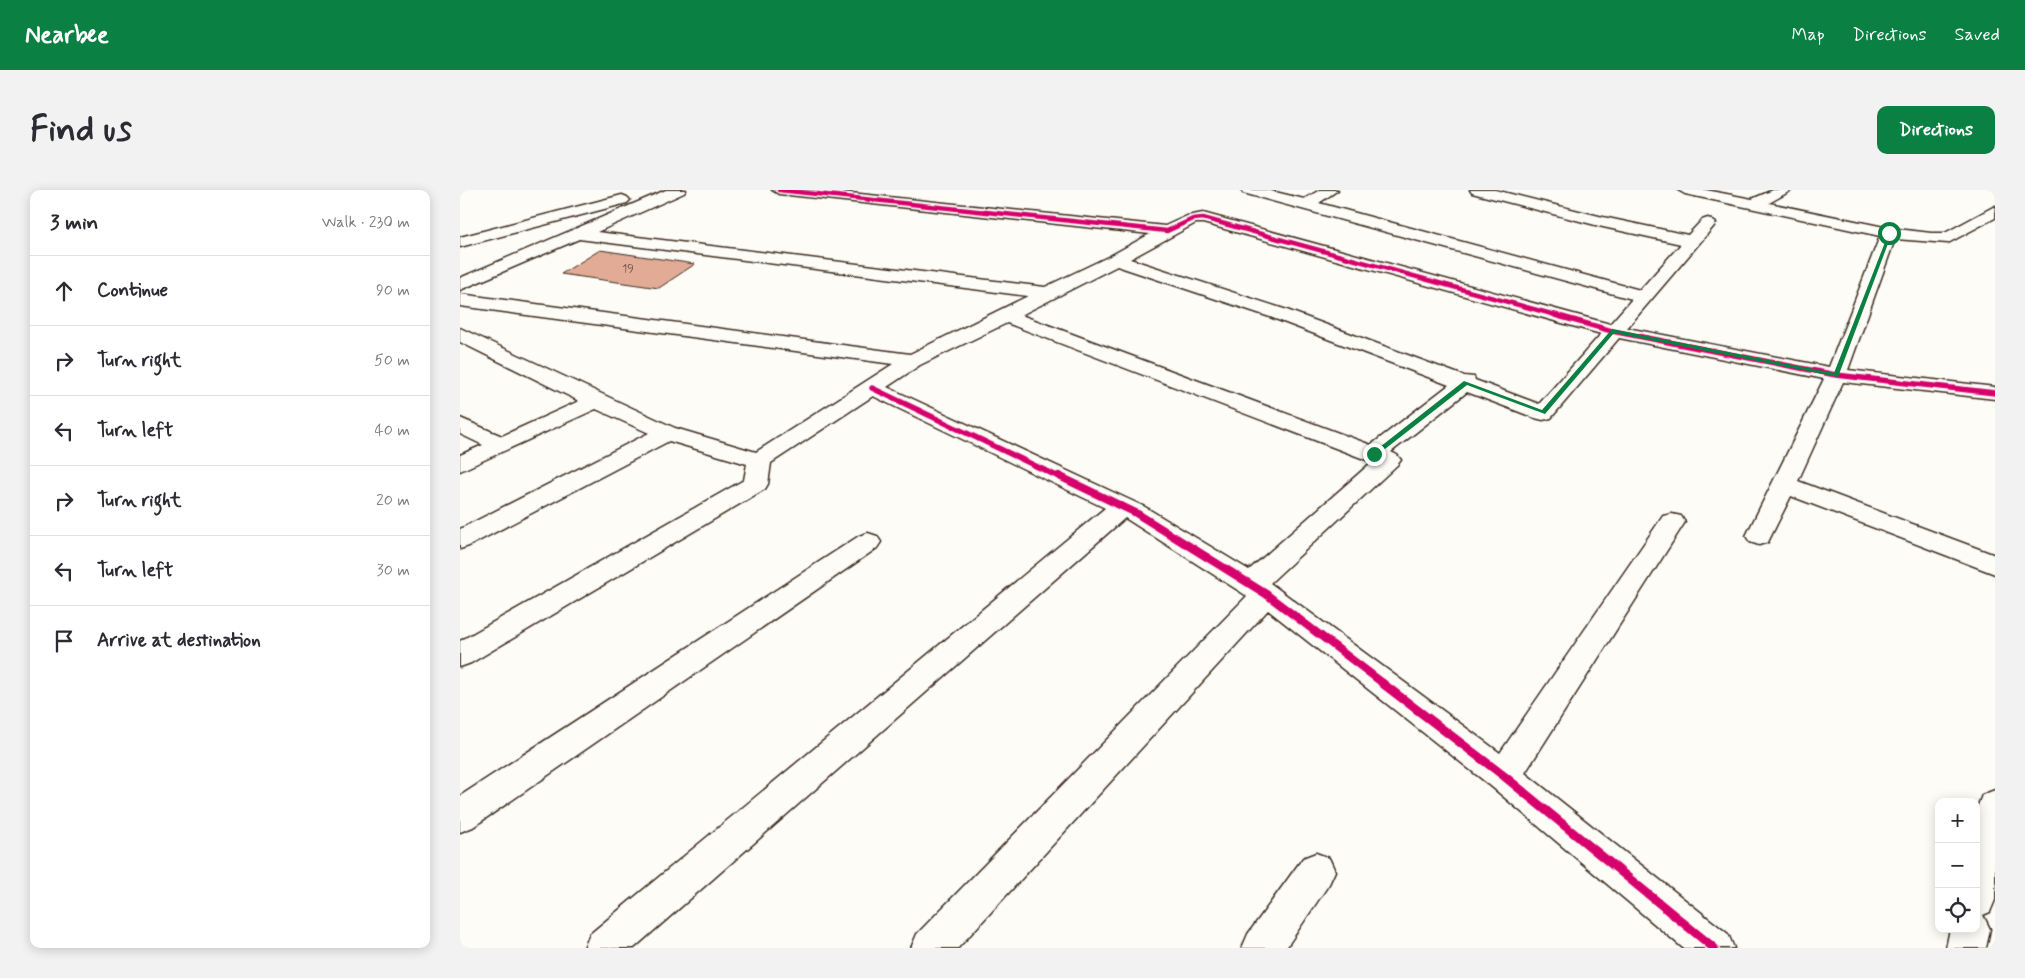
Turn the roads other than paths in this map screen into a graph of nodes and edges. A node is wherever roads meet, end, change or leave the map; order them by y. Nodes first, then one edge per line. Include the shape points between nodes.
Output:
1 (660, 190) edge
2 (679, 190) edge
3 (779, 190) edge
4 (1248, 190) edge
5 (1331, 190) edge
6 (1477, 190) edge
7 (1685, 190) edge
8 (1785, 190) edge
9 (1306, 204) junction
10 (1752, 205) junction
11 (1995, 210) edge
12 (1708, 223) dead end
13 (1167, 231) junction
14 (1889, 233) junction
15 (576, 234) junction
16 (1692, 241) junction
17 (460, 242) edge
18 (1116, 260) junction
19 (460, 285) edge
20 (1046, 293) junction
21 (1644, 296) junction
22 (463, 303) edge
23 (1006, 316) junction
24 (1612, 331) junction
25 (460, 334) edge
26 (913, 361) junction
27 (1836, 376) junction
28 (1466, 382) junction
29 (872, 388) junction
30 (1995, 393) edge
31 (596, 401) junction
32 (460, 425) edge
33 (667, 433) junction
34 (502, 445) junction
35 (1374, 454) junction
36 (759, 460) junction
37 (460, 464) edge
38 (1784, 484) junction
39 (1122, 507) junction
40 (1672, 522) dead end
41 (1759, 536) dead end
42 (460, 540) edge
43 (868, 542) dead end
44 (1995, 564) edge
45 (1259, 589) junction
46 (460, 655) edge
47 (1504, 776) junction
48 (1995, 806) edge
49 (460, 816) edge
50 (1316, 871) dead end
51 (1978, 888) edge
52 (1969, 933) edge
53 (604, 948) edge
54 (931, 948) edge
55 (1262, 948) edge
56 (1714, 948) edge
57 (1966, 948) edge

1 - 17 street
2 - 15 street
3 - 13 street
4 - 9 street
5 - 9 street
6 - 16 street
7 - 10 street
8 - 10 street
9 - 21 street
10 - 14 street
11 - 14 street via 1948,238
12 - 16 street
13 - 18 street
13 - 24 street via 1203,218
14 - 27 street
15 - 19 street
15 - 20 street
16 - 21 street
18 - 20 street
18 - 28 street via 1277,313
20 - 23 street
21 - 24 street
22 - 26 street
23 - 26 street
23 - 35 street
24 - 27 street
24 - 28 street via 1543,413
25 - 31 street
26 - 29 street
27 - 30 street
27 - 38 street
28 - 35 street
29 - 36 street
29 - 39 street
31 - 33 street
31 - 34 street
32 - 34 street
33 - 36 street
33 - 42 street
34 - 37 street
35 - 45 street via 1389,460
36 - 46 street via 756,484
38 - 41 street
38 - 44 street
39 - 45 street
39 - 53 street
40 - 47 street
43 - 49 street
45 - 47 street
45 - 54 street
47 - 56 street
48 - 51 street
50 - 55 street
52 - 57 street

